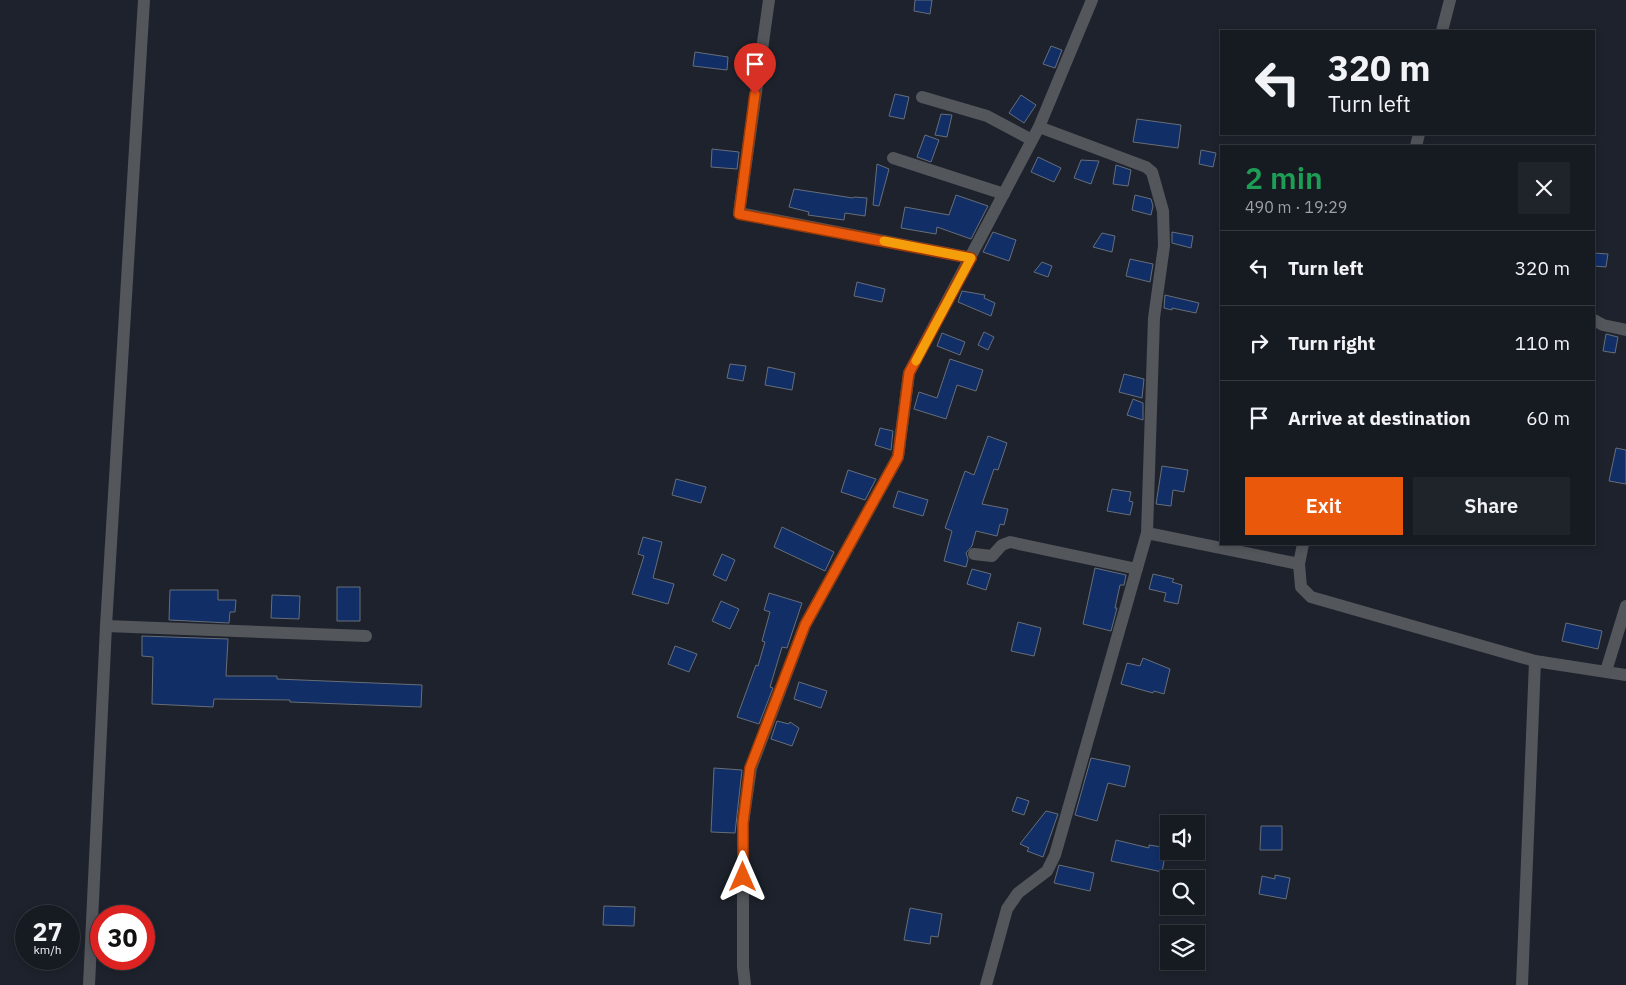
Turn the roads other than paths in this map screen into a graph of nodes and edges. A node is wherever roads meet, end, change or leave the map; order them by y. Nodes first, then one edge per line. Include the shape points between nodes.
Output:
1 (144, 0) edge
2 (769, 0) edge
3 (1092, 0) edge
4 (1450, 0) edge
5 (1442, 30) edge
6 (922, 97) dead end
7 (1039, 127) junction
8 (1032, 140) junction
9 (893, 158) dead end
10 (1004, 194) junction
11 (971, 258) junction
12 (1595, 321) edge
13 (1626, 330) edge
14 (1147, 533) junction
15 (1303, 545) edge
16 (974, 554) dead end
17 (1299, 564) junction
18 (1137, 569) junction
19 (1626, 606) edge
20 (106, 626) junction
21 (366, 636) dead end
22 (1535, 661) junction
23 (1606, 670) junction
24 (1626, 675) edge
25 (88, 985) edge
26 (745, 985) edge
27 (986, 985) edge
28 (1522, 985) edge

1 - 20 street
2 - 11 street via 739,214
3 - 7 street
4 - 5 street
6 - 8 street via 987,116
7 - 8 street
7 - 14 street via 1146,167 1152,172 1163,210 1164,246 1154,318
8 - 10 street
9 - 10 street
10 - 11 street
11 - 26 street via 909,373 898,457 805,625 750,768 743,823 742,967
12 - 13 street via 1603,326
14 - 17 street
14 - 18 street
15 - 17 street
16 - 18 street via 992,556 1002,545 1010,542
17 - 22 street via 1301,587 1311,597
18 - 27 street via 1055,854 1047,871 1018,892 1007,909
19 - 23 street
20 - 21 street
20 - 25 street
22 - 23 street
22 - 28 street
23 - 24 street

